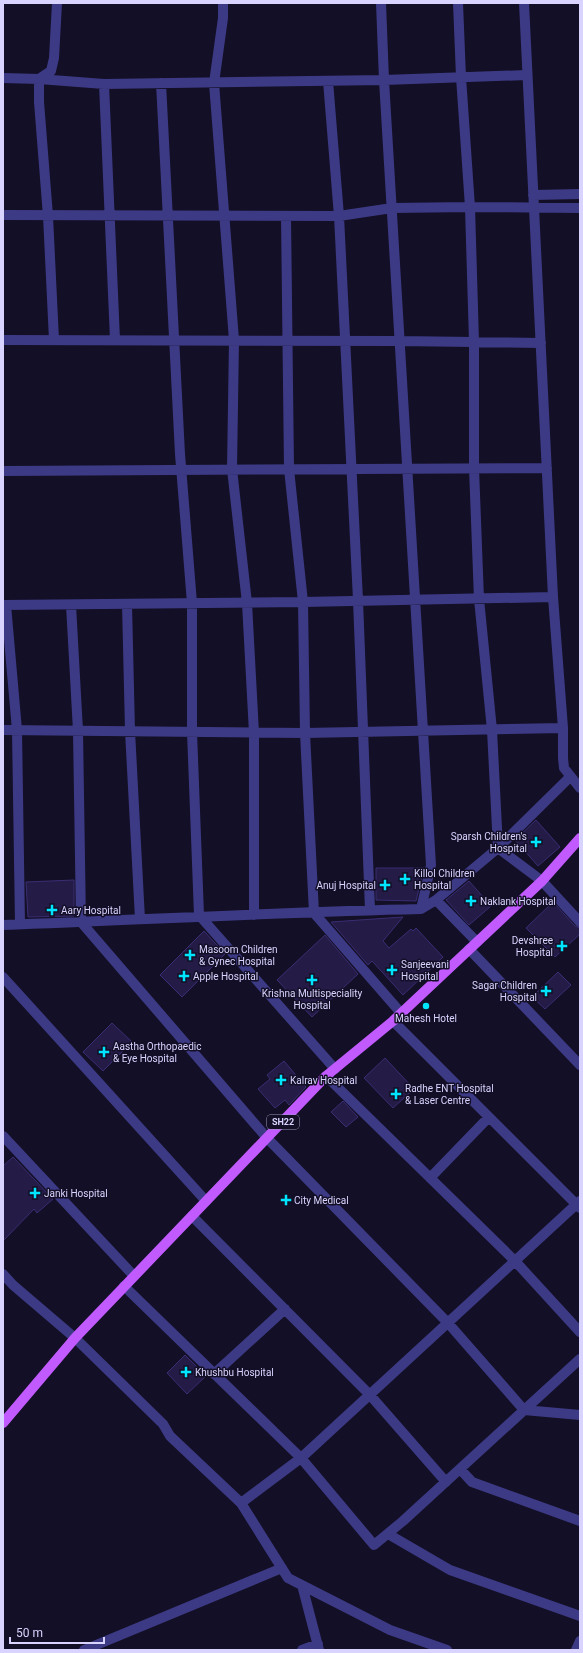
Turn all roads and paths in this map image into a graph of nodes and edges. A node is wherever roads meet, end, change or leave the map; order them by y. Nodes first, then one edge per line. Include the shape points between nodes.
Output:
1 (57, 3) edge
2 (223, 3) edge
3 (381, 3) edge
4 (458, 3) edge
5 (524, 3) edge
6 (527, 75) junction
7 (461, 77) junction
8 (3, 78) edge
9 (39, 79) junction
10 (384, 80) junction
11 (328, 81) junction
12 (162, 83) junction
13 (214, 83) junction
14 (104, 84) junction
15 (580, 194) edge
16 (533, 195) junction
17 (470, 207) junction
18 (392, 208) junction
19 (534, 208) junction
20 (580, 208) edge
21 (3, 216) edge
22 (48, 216) junction
23 (109, 216) junction
24 (168, 216) junction
25 (225, 216) junction
26 (286, 216) junction
27 (339, 216) junction
28 (3, 340) edge
29 (54, 340) junction
30 (115, 340) junction
31 (174, 340) junction
32 (234, 340) junction
33 (288, 340) junction
34 (344, 340) junction
35 (399, 341) junction
36 (474, 342) junction
37 (540, 343) junction
38 (352, 468) junction
39 (407, 468) junction
40 (474, 468) junction
41 (547, 468) junction
42 (232, 469) junction
43 (289, 469) junction
44 (182, 470) junction
45 (3, 471) edge
46 (553, 597) junction
47 (479, 599) junction
48 (415, 600) junction
49 (358, 601) junction
50 (303, 602) junction
51 (192, 603) junction
52 (247, 603) junction
53 (127, 604) junction
54 (5, 605) edge
55 (71, 605) junction
56 (563, 728) junction
57 (3, 730) edge
58 (17, 730) junction
59 (492, 730) junction
60 (78, 731) junction
61 (130, 731) junction
62 (423, 731) junction
63 (192, 732) junction
64 (363, 732) junction
65 (254, 733) junction
66 (305, 733) junction
67 (570, 777) junction
68 (580, 788) edge
69 (580, 838) edge
70 (498, 848) junction
71 (542, 881) junction
72 (436, 900) junction
73 (421, 908) junction
74 (370, 910) junction
75 (314, 913) junction
76 (200, 915) junction
77 (254, 915) junction
78 (140, 919) junction
79 (81, 922) junction
80 (580, 922) edge
81 (20, 924) junction
82 (3, 925) edge
83 (477, 942) junction
84 (469, 949) junction
85 (3, 977) edge
86 (401, 1013) junction
87 (393, 1021) junction
88 (580, 1065) edge
89 (335, 1069) junction
90 (326, 1076) junction
91 (489, 1117) junction
92 (3, 1136) edge
93 (267, 1138) junction
94 (430, 1178) junction
95 (206, 1201) junction
96 (579, 1205) edge
97 (192, 1216) junction
98 (515, 1261) junction
99 (3, 1274) edge
100 (134, 1276) junction
101 (124, 1286) junction
102 (285, 1309) junction
103 (448, 1323) junction
104 (580, 1332) edge
105 (75, 1338) junction
106 (580, 1359) edge
107 (214, 1374) junction
108 (370, 1394) junction
109 (524, 1410) junction
110 (580, 1415) edge
111 (3, 1423) edge
112 (301, 1458) junction
113 (460, 1469) junction
114 (446, 1482) junction
115 (241, 1503) junction
116 (580, 1521) edge
117 (388, 1534) junction
118 (282, 1568) junction
119 (302, 1585) junction
120 (580, 1616) edge
121 (580, 1641) edge
122 (319, 1647) edge
123 (84, 1650) edge
124 (302, 1650) edge
125 (447, 1650) edge
126 (576, 1650) edge

1 - 9 street via 51,71
2 - 13 street
3 - 10 street
4 - 7 street
5 - 6 street
6 - 7 street
6 - 16 street
7 - 10 street
7 - 17 street
8 - 9 street
9 - 14 street
9 - 22 street
10 - 11 street
10 - 18 street
11 - 13 street
11 - 27 street
12 - 13 street
12 - 14 street
12 - 24 street
13 - 25 street
14 - 23 street
15 - 16 street
16 - 19 street
17 - 18 street
17 - 19 street
17 - 36 street
18 - 27 street
18 - 35 street
19 - 20 street
19 - 37 street
21 - 22 street
22 - 23 street
22 - 29 street
23 - 24 street
23 - 30 street
24 - 25 street
24 - 31 street
25 - 26 street
25 - 32 street
26 - 27 street
26 - 33 street
27 - 34 street
28 - 29 street
29 - 30 street
30 - 31 street
31 - 32 street
31 - 44 street
32 - 33 street
32 - 42 street
33 - 34 street
33 - 43 street
34 - 35 street
34 - 38 street
35 - 36 street
35 - 39 street
36 - 37 street
36 - 40 street
37 - 41 street
38 - 39 street
38 - 43 street
38 - 49 street
39 - 40 street
39 - 48 street
40 - 41 street
40 - 47 street
41 - 46 street
42 - 43 street
42 - 44 street
42 - 52 street
43 - 50 street
44 - 45 street
44 - 51 street
46 - 47 street
46 - 56 street
47 - 48 street
47 - 59 street
48 - 49 street
48 - 62 street
49 - 50 street
49 - 64 street
50 - 52 street
50 - 66 street
51 - 52 street
51 - 53 street
51 - 63 street
52 - 65 street
53 - 55 street
53 - 61 street
54 - 55 street
54 - 58 street
55 - 60 street
56 - 59 street
56 - 67 street via 564,768
57 - 58 street
58 - 60 street
58 - 81 street
59 - 62 street
59 - 70 street
60 - 61 street
60 - 79 street
61 - 63 street
61 - 78 street
62 - 64 street
62 - 73 street via 431,865
63 - 65 street
63 - 76 street
64 - 66 street
64 - 74 street
65 - 66 street
65 - 77 street
66 - 75 street
67 - 68 street
67 - 70 street
69 - 71 main road, SH22
70 - 71 street
70 - 72 street
71 - 80 street
71 - 83 main road, SH22
72 - 73 street
72 - 83 street
73 - 74 street
74 - 75 street
75 - 77 street
75 - 86 street
76 - 77 street
76 - 78 street
76 - 89 street
78 - 79 street
79 - 81 street
79 - 93 street
81 - 82 street
83 - 84 main road, SH22
84 - 86 main road, SH22
84 - 88 street
85 - 95 street
86 - 87 main road, SH22
87 - 89 main road, SH22
87 - 91 street
89 - 90 main road, SH22
90 - 93 main road, SH22
90 - 94 street
91 - 94 street
91 - 96 street
92 - 100 street
93 - 95 main road, SH22
93 - 103 street
94 - 98 street
95 - 97 main road, SH22
96 - 98 street
97 - 100 main road, SH22
97 - 102 street
98 - 103 street
98 - 104 street
99 - 105 street
100 - 101 main road, SH22
101 - 105 main road, SH22
101 - 107 street
102 - 107 street
102 - 108 street
103 - 108 street
103 - 109 street
105 - 111 main road, SH22
105 - 115 street via 163,1424 170,1436
106 - 109 street
107 - 112 street
108 - 112 street
108 - 114 street
109 - 110 street
109 - 113 street
112 - 115 street
112 - 117 street via 374,1545
113 - 114 street
113 - 116 street via 472,1482
114 - 117 street
115 - 118 street
117 - 120 street via 450,1570
118 - 119 street via 288,1578
118 - 123 street
119 - 122 street
119 - 125 street via 390,1630
121 - 126 street
122 - 124 street

